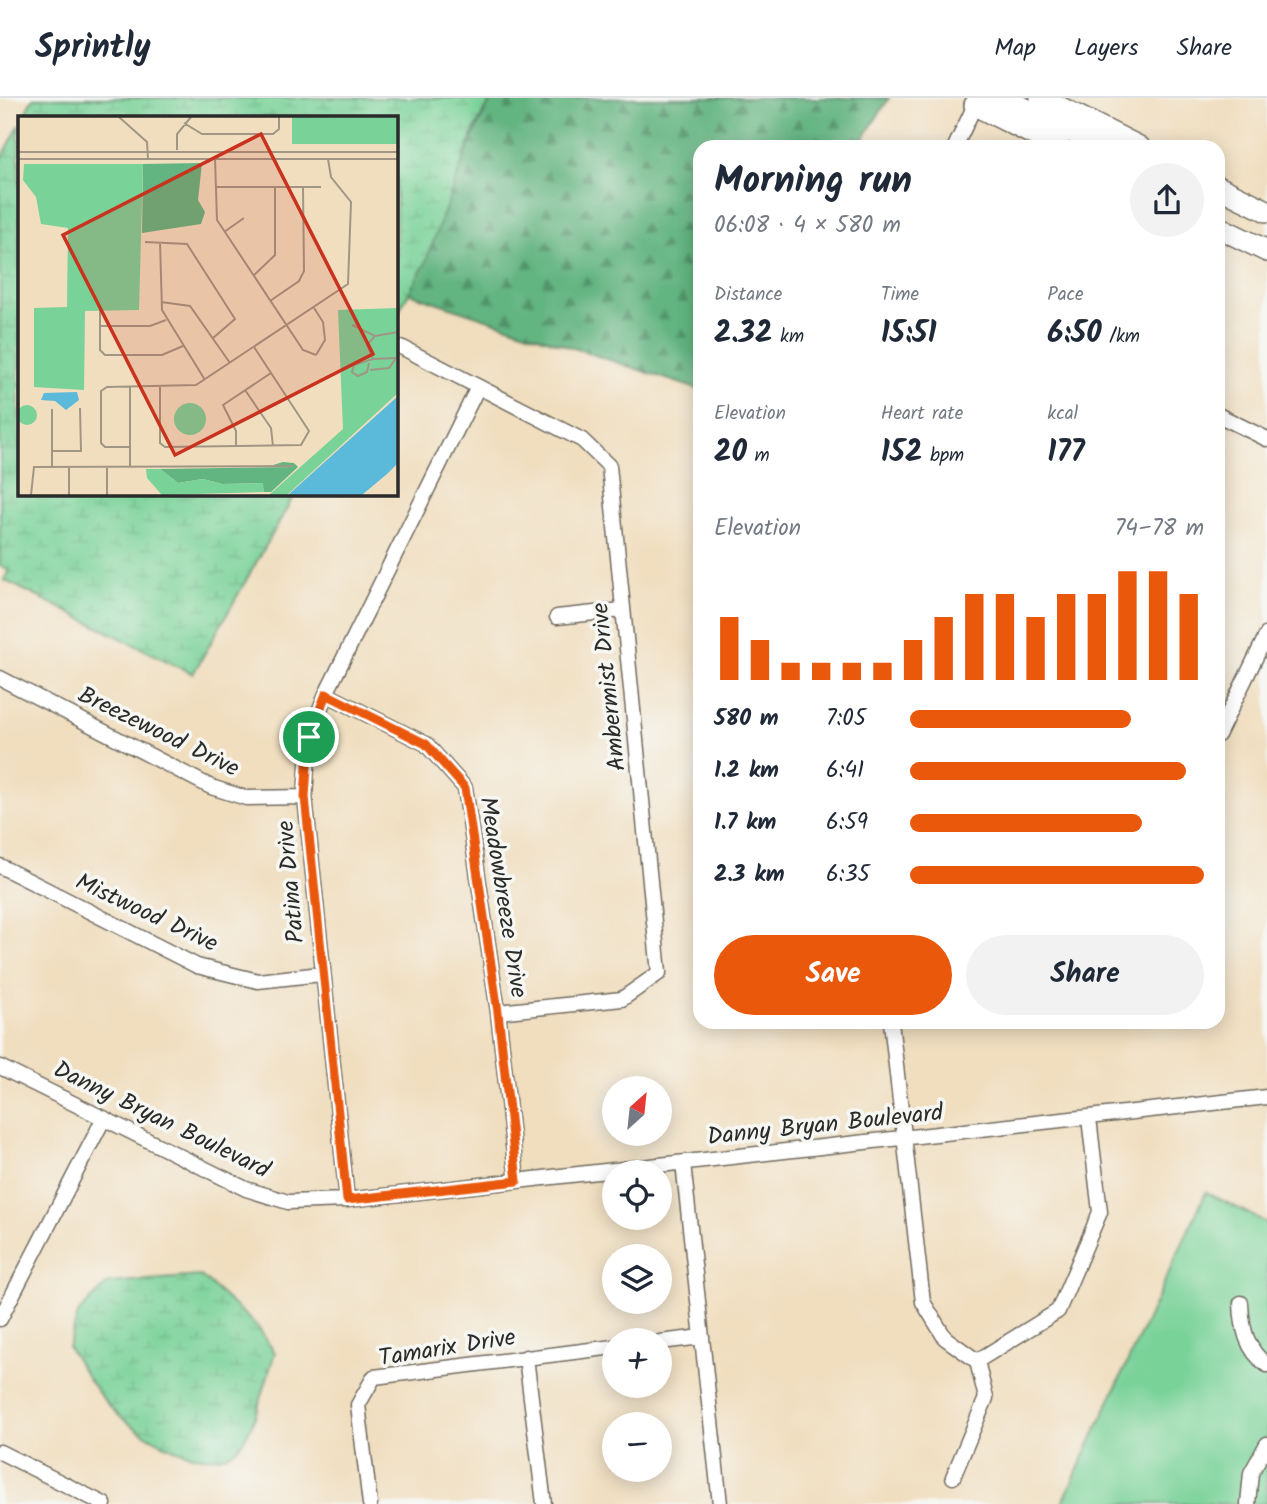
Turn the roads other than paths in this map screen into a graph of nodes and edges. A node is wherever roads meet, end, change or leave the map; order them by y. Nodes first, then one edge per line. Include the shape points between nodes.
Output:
1 (1041, 98) edge
2 (970, 100) edge
3 (957, 140) edge
4 (1046, 140) edge
5 (1089, 140) edge
6 (1125, 140) edge
7 (1225, 190) edge
8 (1267, 211) edge
9 (1225, 230) edge
10 (1267, 251) edge
11 (403, 348) dead end
12 (478, 387) junction
13 (1225, 418) edge
14 (1267, 439) edge
15 (623, 610) junction
16 (556, 617) dead end
17 (1267, 634) edge
18 (0, 678) edge
19 (326, 694) junction
20 (1225, 721) edge
21 (305, 797) junction
22 (0, 866) edge
23 (321, 974) junction
24 (498, 1012) junction
25 (892, 1029) edge
26 (0, 1067) edge
27 (1267, 1097) edge
28 (104, 1118) junction
29 (1089, 1118) junction
30 (904, 1138) junction
31 (683, 1163) junction
32 (517, 1181) junction
33 (347, 1200) junction
34 (1241, 1303) dead end
35 (0, 1319) edge
36 (702, 1337) junction
37 (672, 1341) edge
38 (602, 1348) edge
39 (526, 1357) junction
40 (977, 1361) junction
41 (1267, 1365) edge
42 (1267, 1444) edge
43 (0, 1452) edge
44 (953, 1476) dead end
45 (104, 1504) edge
46 (370, 1504) edge
47 (544, 1504) edge
48 (720, 1504) edge
49 (1248, 1504) edge

1 - 6 main road
2 - 3 street
2 - 4 main road
2 - 5 main road via 1015,104
7 - 8 main road
9 - 10 main road
11 - 12 street, Ambermist Drive
12 - 15 street, Ambermist Drive via 582,440 608,466
12 - 19 street, Patina Drive
13 - 14 street
15 - 16 street
15 - 24 street, Ambermist Drive via 659,973 622,999
17 - 20 street
18 - 21 street, Breezewood Drive via 211,787 246,798
19 - 21 street, Patina Drive via 309,737
19 - 24 street, Meadowbreeze Drive via 426,744 465,788
21 - 23 street, Patina Drive
22 - 23 street, Mistwood Drive via 197,966 258,981
23 - 33 street, Patina Drive
24 - 32 street, Meadowbreeze Drive
25 - 30 street
26 - 28 street, Danny Bryan Boulevard
27 - 29 street, Danny Bryan Boulevard
28 - 33 street, Danny Bryan Boulevard via 246,1189 288,1202
28 - 35 street
29 - 30 street, Danny Bryan Boulevard
29 - 40 street via 1100,1212 1058,1311
30 - 31 street, Danny Bryan Boulevard
30 - 40 street via 923,1302 945,1338
31 - 32 street, Danny Bryan Boulevard
31 - 36 street
32 - 33 street, Danny Bryan Boulevard
34 - 41 street via 1242,1329 1257,1358
36 - 37 street
36 - 48 street
38 - 39 street, Tamarix Drive
39 - 46 street, Tamarix Drive via 374,1377 358,1405
39 - 47 street
40 - 44 street via 986,1398
42 - 49 street via 1251,1473
43 - 45 street

